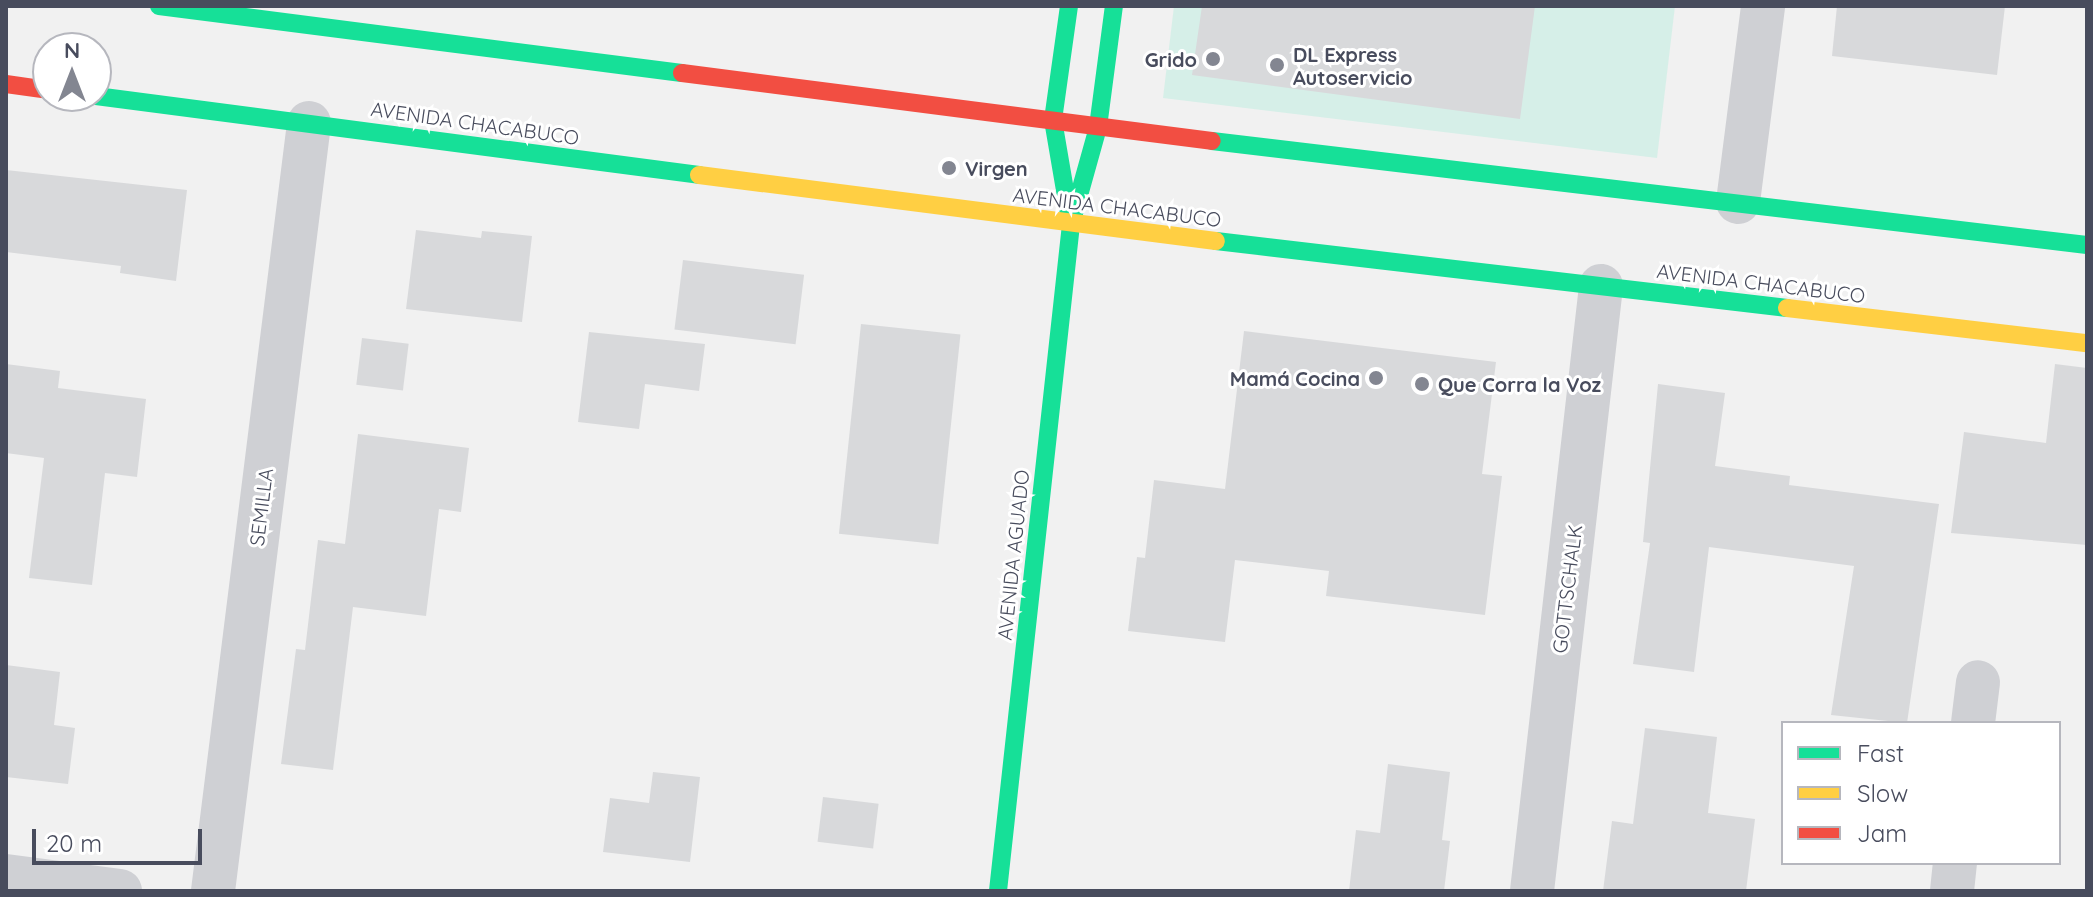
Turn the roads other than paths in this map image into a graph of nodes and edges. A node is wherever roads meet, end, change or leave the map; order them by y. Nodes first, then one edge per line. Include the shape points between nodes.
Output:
1 (159, 6) edge
2 (1069, 6) edge
3 (1114, 6) edge
4 (1763, 6) edge
5 (295, 14) edge
6 (6, 84) edge
7 (32, 88) edge
8 (112, 98) edge
9 (1053, 120) junction
10 (309, 123) junction
11 (1098, 127) junction
12 (1738, 202) junction
13 (1071, 224) junction
14 (2087, 245) edge
15 (1601, 286) junction
16 (2087, 343) edge
17 (1955, 865) edge
18 (6, 876) edge
19 (120, 891) edge
20 (213, 891) edge
21 (998, 891) edge
22 (1532, 891) edge
23 (1952, 891) edge

1 - 5 main road
2 - 9 main road, AVENIDA AGUADO
3 - 11 main road, AVENIDA AGUADO
4 - 12 street
5 - 9 main road
6 - 7 main road
8 - 10 main road, AVENIDA CHACABUCO
9 - 11 main road
9 - 13 main road, AVENIDA AGUADO
10 - 13 main road, AVENIDA CHACABUCO
10 - 20 street, SEMILLA
11 - 12 main road
11 - 13 main road, AVENIDA AGUADO
12 - 14 main road
13 - 15 main road, AVENIDA CHACABUCO
13 - 21 main road, AVENIDA AGUADO
15 - 16 main road, AVENIDA CHACABUCO
15 - 22 street, GOTTSCHALK
17 - 23 street
18 - 19 street

